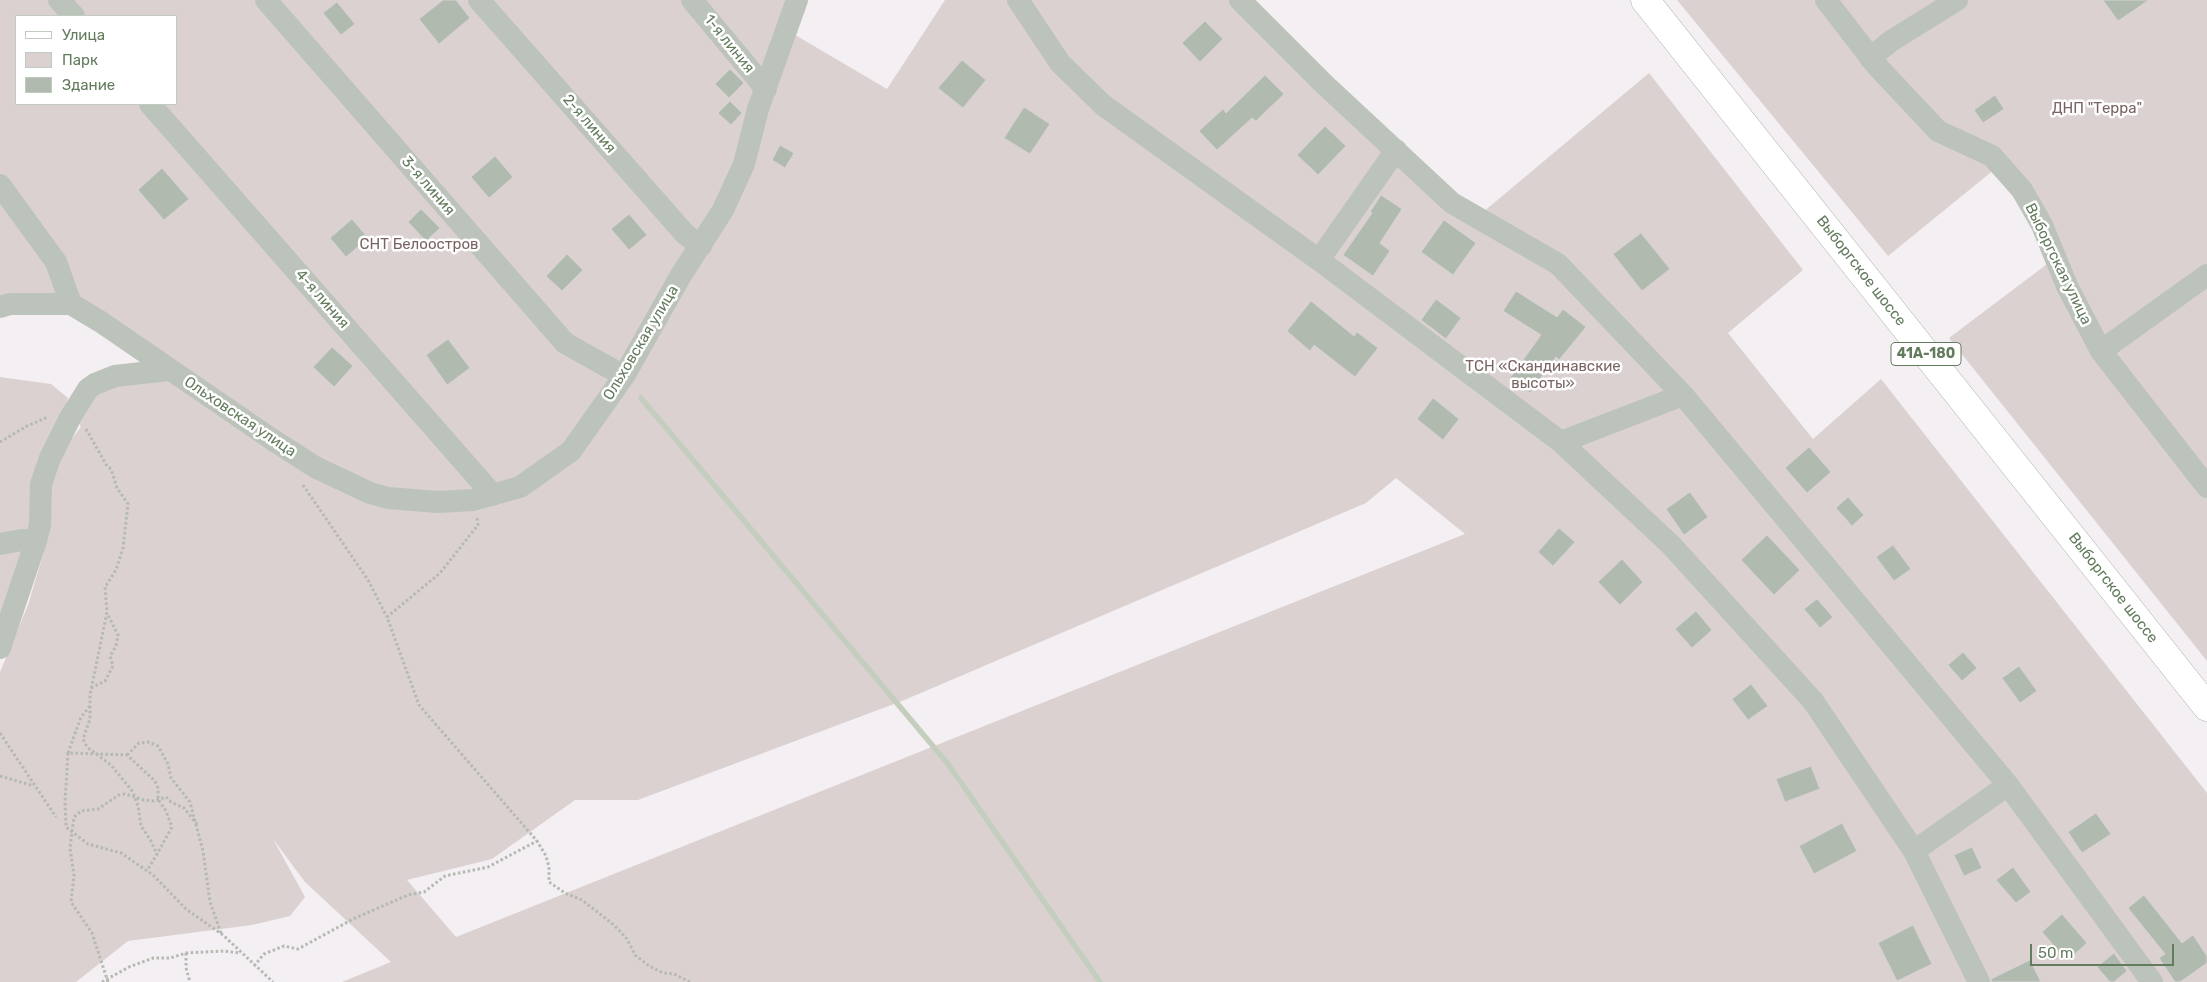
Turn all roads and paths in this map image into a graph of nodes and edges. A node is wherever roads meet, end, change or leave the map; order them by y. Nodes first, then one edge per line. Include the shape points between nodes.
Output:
1 (60, 0) edge
2 (266, 0) edge
3 (479, 0) edge
4 (692, 0) edge
5 (797, 0) edge
6 (1018, 0) edge
7 (1240, 0) edge
8 (1645, 0) edge
9 (1826, 0) edge
10 (1957, 0) edge
11 (73, 15) edge
12 (1870, 58) junction
13 (766, 88) junction
14 (151, 105) edge
15 (1396, 150) junction
16 (0, 185) edge
17 (701, 246) junction
18 (1319, 260) junction
19 (2207, 274) edge
20 (71, 304) junction
21 (0, 308) edge
22 (2101, 351) junction
23 (169, 370) junction
24 (624, 376) junction
25 (1683, 394) junction
26 (75, 410) junction
27 (0, 442) edge
28 (1561, 442) junction
29 (302, 484) dead end
30 (2207, 487) edge
31 (483, 498) junction
32 (36, 542) junction
33 (0, 544) edge
34 (107, 612) junction
35 (387, 617) junction
36 (0, 648) edge
37 (91, 688) junction
38 (90, 705) junction
39 (2207, 707) edge
40 (0, 733) edge
41 (68, 753) junction
42 (97, 755) junction
43 (127, 755) junction
44 (0, 776) edge
45 (2008, 785) junction
46 (35, 786) junction
47 (135, 796) junction
48 (158, 800) junction
49 (56, 817) dead end
50 (197, 824) junction
51 (72, 832) junction
52 (537, 841) junction
53 (1914, 851) junction
54 (157, 854) junction
55 (146, 871) junction
56 (222, 934) junction
57 (186, 953) junction
58 (240, 953) junction
59 (254, 966) junction
60 (107, 980) edge
61 (2147, 981) edge
62 (102, 982) edge
63 (190, 982) edge
64 (273, 982) edge
65 (690, 982) edge
66 (1978, 982) edge

1 - 11 street
2 - 24 street, 3-я линия via 565,343
3 - 17 street, 2-я линия via 685,234
4 - 13 street, 1-я линия
5 - 13 street, Ольховская улица
6 - 18 street via 1060,63 1103,105
7 - 15 street
8 - 39 main road, Выборгское шоссе / 41А-180
9 - 12 street, Выборгская улица
10 - 12 street
12 - 22 street, Выборгская улица via 1938,131 1992,156 2022,190 2042,225 2067,286
13 - 17 street, Ольховская улица via 744,164 723,210
14 - 31 street, 4-я линия
15 - 18 street
15 - 25 street via 1452,203 1558,264
16 - 20 street via 56,262
17 - 24 street, Ольховская улица
18 - 28 street
19 - 22 street
20 - 21 street via 10,304
20 - 23 street, Ольховская улица
22 - 30 street, Выборгская улица
23 - 26 street via 116,376 102,381 88,389
23 - 31 street, Ольховская улица via 315,467 358,488 388,498 438,502
24 - 31 street, Ольховская улица via 571,451 520,487
25 - 28 street
25 - 45 street
26 - 27 path via 42,418
26 - 32 street via 41,484 40,525
26 - 34 path via 128,504 123,548 116,570 105,587
28 - 53 street via 1671,545 1813,701
29 - 35 path via 368,580
31 - 35 path via 478,525 440,572
32 - 33 street via 22,540
32 - 36 street
34 - 37 path
34 - 37 path via 118,635 110,656 113,666 105,681
35 - 52 path via 419,705
37 - 38 path
38 - 41 path via 81,717
38 - 42 path via 90,719 83,739 86,747
40 - 46 path
41 - 42 path
41 - 51 path via 66,827
42 - 43 path
42 - 47 path via 111,765
43 - 48 path via 155,781
43 - 50 path via 139,743 158,746 171,778 190,802
44 - 46 path
45 - 53 street
45 - 61 street
46 - 49 path
47 - 48 path
47 - 51 path via 125,794 98,809 81,811 74,817
47 - 54 path via 141,826
48 - 50 path via 166,797 184,808
48 - 54 path via 172,828
50 - 56 path via 204,850 210,902
51 - 55 path via 88,844 121,853
51 - 60 path via 70,848 74,875 71,902 92,933
52 - 59 path via 488,867 445,876 424,892 408,895 355,918 298,949 284,946 264,954
52 - 65 path via 549,867 548,882 582,900 614,926 627,939 634,955 649,966
53 - 66 street
54 - 55 path
55 - 56 path via 186,909
56 - 58 path
57 - 58 path
57 - 60 path via 170,958 153,958
57 - 63 path
58 - 59 path
59 - 64 path
60 - 62 path

